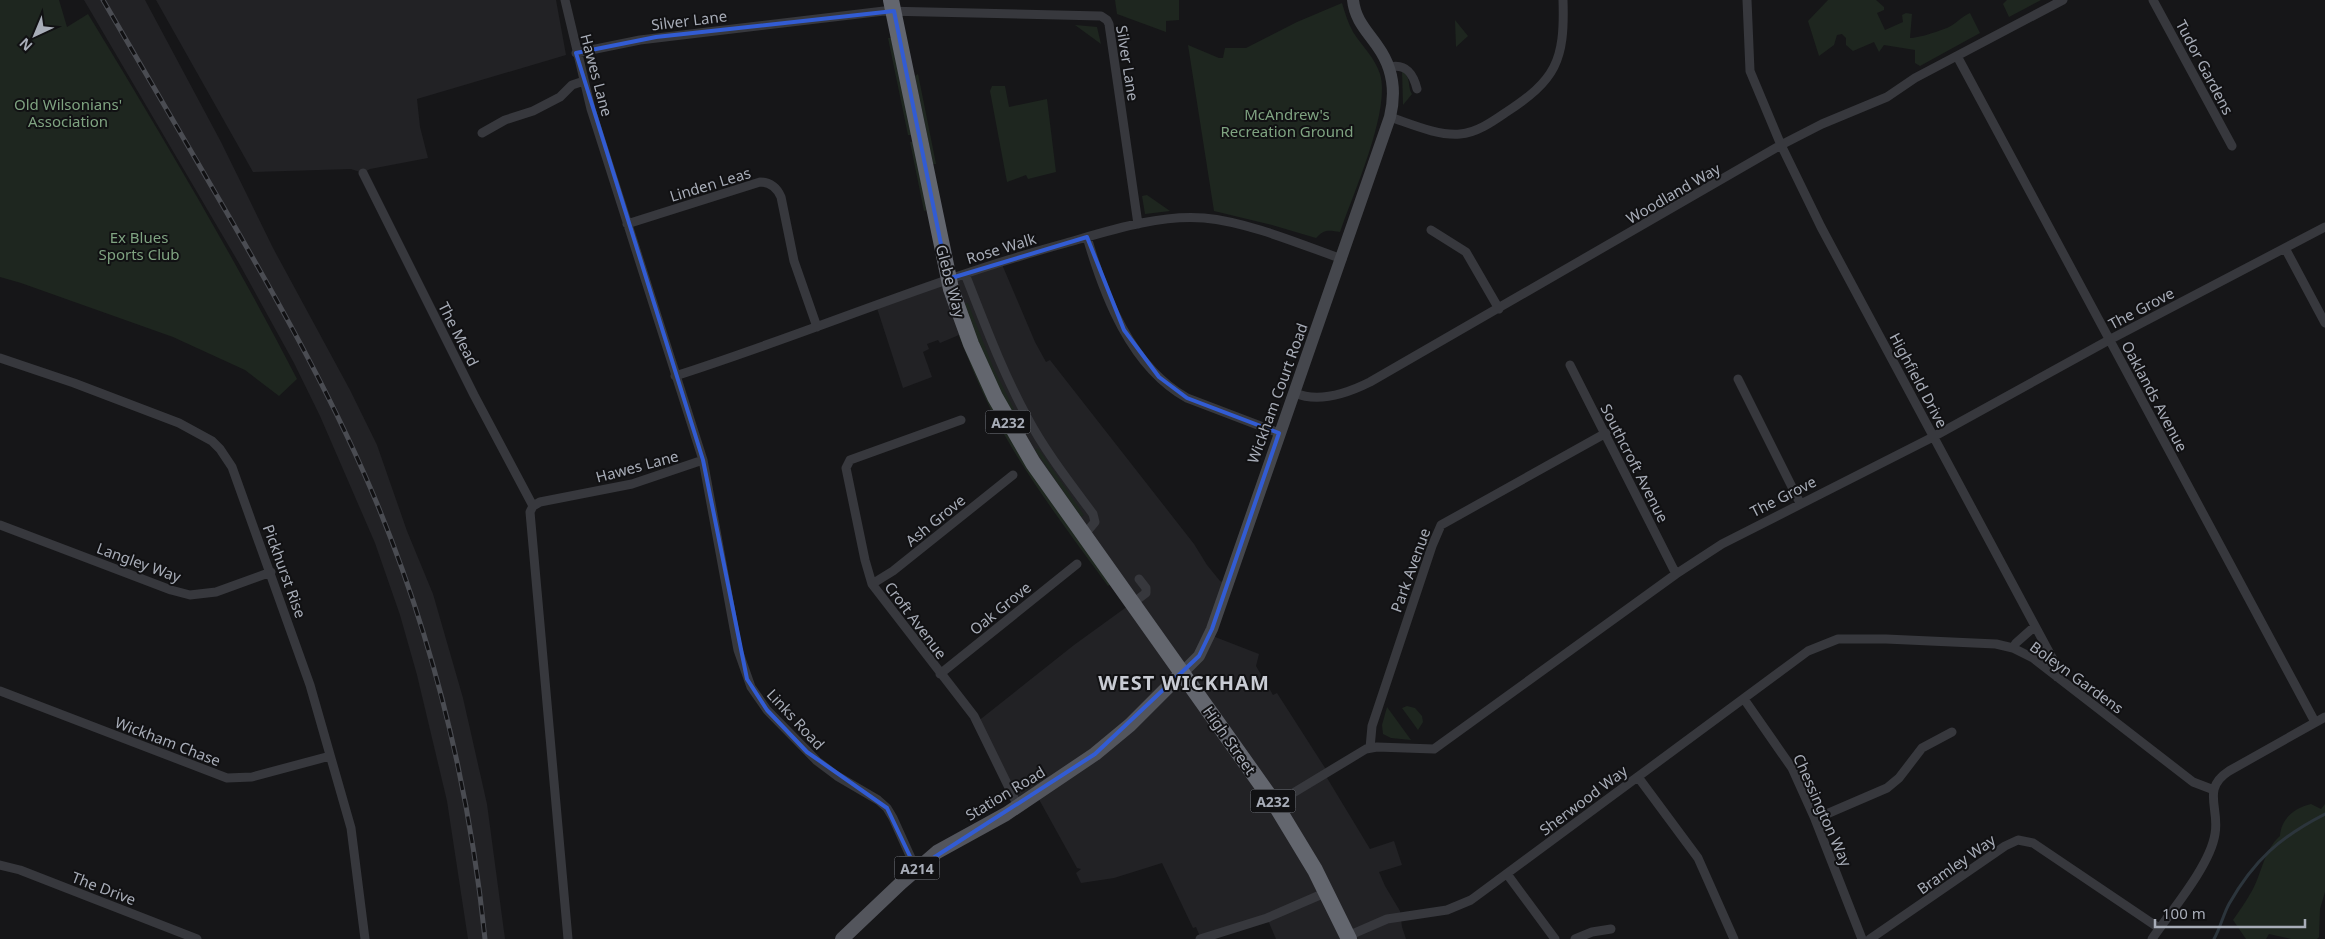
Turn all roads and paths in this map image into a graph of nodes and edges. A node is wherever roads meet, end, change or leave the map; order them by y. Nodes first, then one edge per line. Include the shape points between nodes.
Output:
1 (565, 0) edge
2 (1353, 0) edge
3 (1563, 0) edge
4 (1747, 0) edge
5 (2063, 0) edge
6 (2153, 0) edge
7 (892, 6) edge
8 (576, 53) junction
9 (1957, 56) junction
10 (1389, 67) junction
11 (584, 81) junction
12 (1417, 88) dead end
13 (1390, 117) junction
14 (482, 133) dead end
15 (1781, 145) junction
16 (2232, 146) dead end
17 (363, 173) dead end
18 (627, 224) junction
19 (1138, 224) junction
20 (2325, 227) edge
21 (1431, 230) dead end
22 (1087, 237) junction
23 (2285, 248) junction
24 (1342, 259) junction
25 (965, 274) junction
26 (948, 279) junction
27 (1499, 309) junction
28 (2325, 323) edge
29 (817, 327) junction
30 (2109, 340) junction
31 (0, 358) edge
32 (1570, 365) dead end
33 (675, 376) junction
34 (1738, 379) dead end
35 (1294, 392) junction
36 (961, 420) dead end
37 (1036, 432) junction
38 (1280, 433) junction
39 (1606, 433) junction
40 (1933, 437) junction
41 (1020, 443) junction
42 (703, 460) junction
43 (1013, 475) dead end
44 (1800, 503) junction
45 (533, 506) junction
46 (0, 525) edge
47 (1084, 535) junction
48 (1077, 564) dead end
49 (271, 572) junction
50 (1676, 574) junction
51 (1139, 579) dead end
52 (872, 584) junction
53 (1133, 603) junction
54 (2035, 626) junction
55 (1816, 646) joint
56 (2013, 648) junction
57 (1183, 672) junction
58 (940, 674) junction
59 (2057, 677) junction
60 (0, 691) edge
61 (1744, 700) junction
62 (2325, 717) edge
63 (2315, 722) junction
64 (1952, 732) dead end
65 (1370, 748) junction
66 (330, 756) junction
67 (1638, 777) junction
68 (2214, 790) junction
69 (1275, 804) junction
70 (1018, 806) junction
71 (1815, 819) junction
72 (0, 864) edge
73 (916, 869) junction
74 (1507, 874) junction
75 (1327, 892) junction
76 (2160, 928) junction
77 (1611, 929) dead end
78 (1348, 938) edge
79 (197, 939) edge
80 (365, 939) edge
81 (568, 939) edge
82 (842, 939) edge
83 (1200, 939) edge
84 (1555, 939) edge
85 (1575, 939) edge
86 (1734, 939) edge
87 (1862, 939) edge
88 (1870, 939) edge
89 (2152, 939) edge

1 - 8 street, Hawes Lane
2 - 10 street via 1360,22
3 - 13 street via 1564,37 1558,58 1545,82 1526,99 1466,134 1446,133
4 - 15 street, Highfield Drive via 1750,70
5 - 9 street, Woodland Way
6 - 16 street, Tudor Gardens
7 - 8 street, Silver Lane via 656,37
7 - 19 street, Silver Lane via 1105,17 1109,24
7 - 26 highway, Glebe Way / A232
8 - 11 street, Hawes Lane
9 - 15 street, Woodland Way via 1882,100
9 - 30 street, Oaklands Avenue
10 - 12 street via 1407,69
10 - 13 street, Wickham Court Road via 1393,88
11 - 14 street via 572,85 560,97 534,112 505,120
11 - 18 street, Hawes Lane
13 - 24 street, Wickham Court Road
15 - 27 street, Woodland Way
15 - 40 street, Highfield Drive via 1824,234
17 - 45 street, The Mead
18 - 29 street, Linden Leas via 754,184 764,182 770,185 781,197 794,262
18 - 33 street, Hawes Lane
19 - 22 street, Rose Walk
19 - 24 street, Rose Walk via 1204,218 1271,234
20 - 23 street, The Grove
21 - 27 street via 1466,252
22 - 25 street, Rose Walk
22 - 38 street via 1124,330 1140,357 1159,377 1189,399
23 - 28 street
23 - 30 street, The Grove
24 - 35 street, Wickham Court Road
25 - 26 street, Rose Walk
25 - 37 street, Glebe Way via 1003,369
26 - 29 street, Rose Walk
26 - 41 highway, Glebe Way / A232 via 981,368
27 - 35 street, Woodland Way via 1390,372 1354,389 1316,397
29 - 33 street, Rose Walk
30 - 40 street, The Grove
30 - 63 street, Oaklands Avenue
31 - 49 street, Pickhurst Rise via 74,382 179,423 212,441 232,467
32 - 39 street, Southcroft Avenue
33 - 42 street, Hawes Lane
34 - 44 street
35 - 38 street, Wickham Court Road
36 - 52 street, Croft Avenue via 847,462
37 - 41 street
37 - 47 street, Glebe Way via 1093,514 1095,522
38 - 57 street, Wickham Court Road via 1212,629 1198,656
39 - 50 street, Southcroft Avenue
39 - 65 street, Park Avenue via 1445,522 1438,530 1372,726
40 - 44 street, The Grove
40 - 54 street, Highfield Drive
41 - 47 highway, Glebe Way / A232
42 - 45 street, Hawes Lane via 632,484
42 - 73 street, Links Road via 737,645 751,688 767,710 817,761 886,808
43 - 52 street, Ash Grove via 893,571
44 - 50 street, The Grove via 1730,539
45 - 81 street via 530,516
46 - 49 street, Langley Way via 190,595 216,592
47 - 53 highway, Glebe Way / A232
48 - 58 street, Oak Grove
49 - 66 street, Pickhurst Rise via 302,658
50 - 65 street, The Grove via 1434,749
51 - 53 street via 1146,593
52 - 58 street, Croft Avenue
53 - 57 highway, Glebe Way / A232
54 - 56 street
54 - 59 street, Highfield Drive via 2058,668
55 - 56 street, Boleyn Gardens via 1845,638 1985,643
55 - 61 street, Sherwood Way
56 - 59 street, Boleyn Gardens
57 - 69 highway, High Street / A232
57 - 70 main road, Station Road / A214 via 1108,744
58 - 70 street, Croft Avenue via 977,722
59 - 68 street, Boleyn Gardens via 2178,771 2200,786
60 - 66 street, Wickham Chase via 227,778 252,777
61 - 67 street, Sherwood Way
61 - 71 street, Chessington Way via 1787,760
62 - 63 street
63 - 68 street via 2224,774 2216,782
64 - 71 street via 1922,748 1887,788
65 - 69 street, The Grove
66 - 80 street, Pickhurst Rise via 351,828
67 - 74 street, Sherwood Way
67 - 86 street via 1698,858
68 - 76 street via 2215,834 2211,848
69 - 75 highway, High Street / A232
70 - 73 main road, Station Road / A214 via 937,852
71 - 87 street, Chessington Way
72 - 79 street, The Drive
73 - 82 main road, Station Road / A214
74 - 78 street, Sherwood Way via 1455,908 1387,919
74 - 84 street
75 - 78 highway, High Street / A232
75 - 83 street via 1267,918
76 - 88 street, Bramley Way via 2033,843 2018,840
76 - 89 street
77 - 85 street

